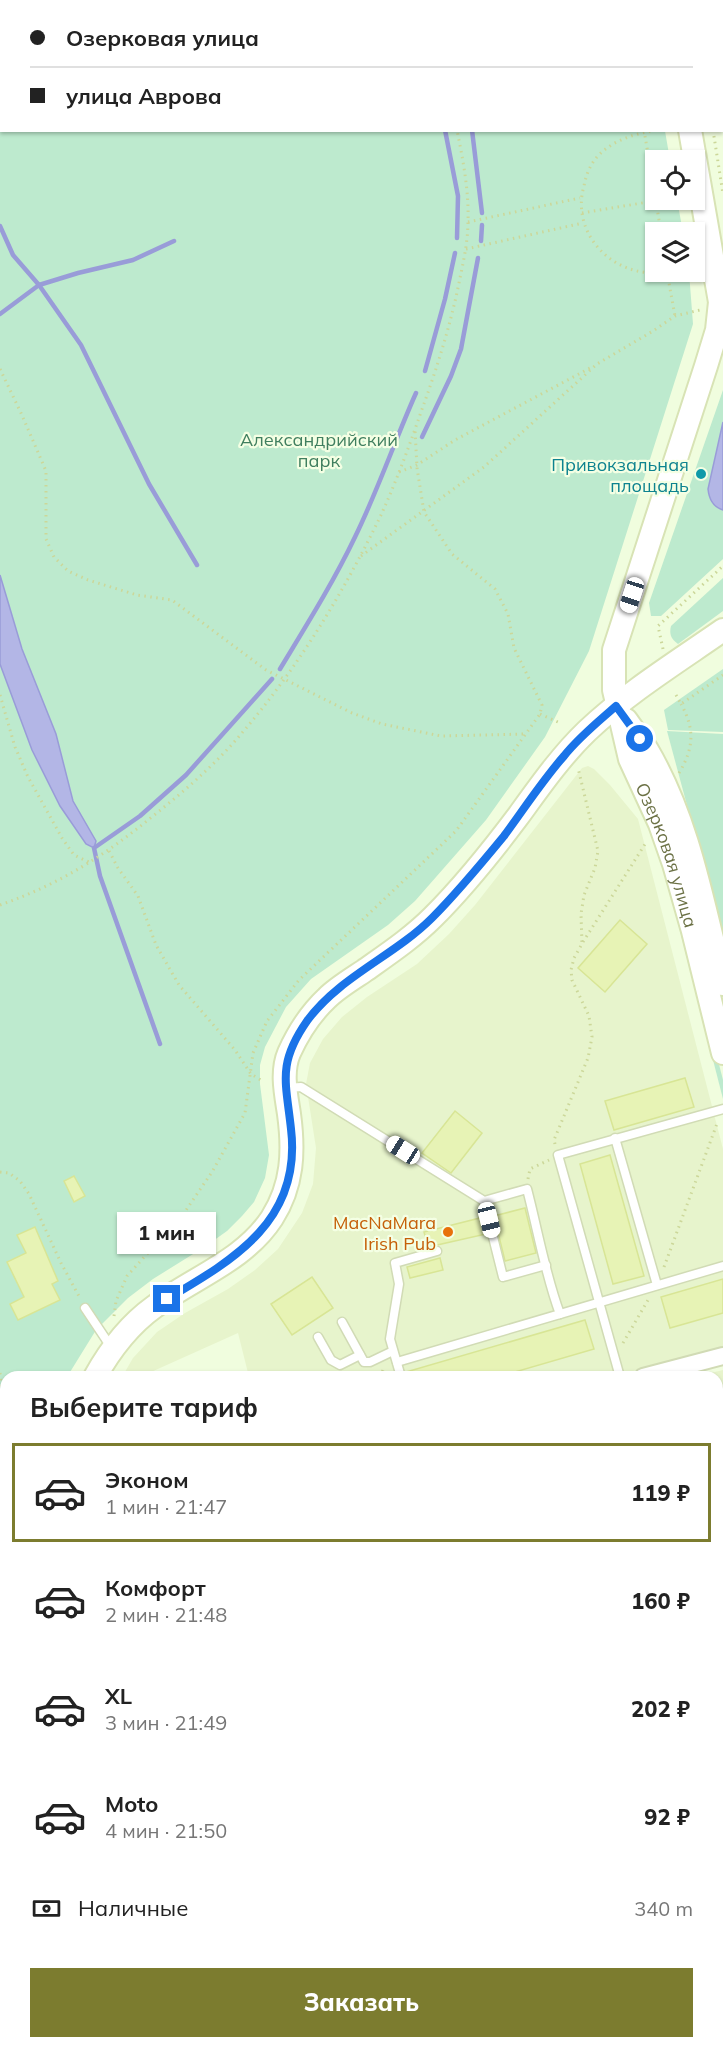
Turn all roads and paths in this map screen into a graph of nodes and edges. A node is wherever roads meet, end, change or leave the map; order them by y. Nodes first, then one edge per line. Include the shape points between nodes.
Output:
1 (457, 132) edge
2 (644, 132) edge
3 (690, 132) edge
4 (712, 132) edge
5 (647, 150) edge
6 (723, 194) edge
7 (580, 198) junction
8 (645, 202) edge
9 (582, 213) junction
10 (468, 222) junction
11 (583, 223) junction
12 (466, 249) junction
13 (645, 272) edge
14 (667, 282) edge
15 (715, 304) edge
16 (675, 316) junction
17 (597, 364) junction
18 (0, 369) edge
19 (415, 430) junction
20 (417, 465) junction
21 (399, 472) junction
22 (424, 512) junction
23 (360, 557) junction
24 (723, 566) edge
25 (723, 630) edge
26 (663, 649) dead end
27 (723, 675) edge
28 (285, 680) junction
29 (0, 695) edge
30 (676, 695) dead end
31 (681, 704) junction
32 (616, 706) junction
33 (540, 714) junction
34 (560, 723) dead end
35 (526, 734) junction
36 (578, 766) dead end
37 (674, 776) dead end
38 (652, 835) dead end
39 (109, 851) junction
40 (91, 863) junction
41 (0, 905) edge
42 (582, 944) junction
43 (723, 984) edge
44 (723, 1053) edge
45 (251, 1074) junction
46 (275, 1085) junction
47 (722, 1111) edge
48 (615, 1138) junction
49 (558, 1155) junction
50 (0, 1172) edge
51 (527, 1189) junction
52 (484, 1201) junction
53 (437, 1251) dead end
54 (546, 1265) junction
55 (723, 1266) edge
56 (72, 1285) dead end
57 (657, 1285) junction
58 (600, 1302) junction
59 (85, 1308) dead end
60 (560, 1314) junction
61 (113, 1318) dead end
62 (342, 1322) dead end
63 (318, 1337) dead end
64 (113, 1350) junction
65 (393, 1351) junction
66 (360, 1355) junction
67 (723, 1356) edge
68 (615, 1357) junction
69 (397, 1362) junction
70 (99, 1371) edge
71 (399, 1371) edge
72 (618, 1371) edge
73 (666, 1371) edge

1 - 10 path
2 - 5 path
2 - 7 path via 598,155
3 - 15 street
4 - 6 path
7 - 9 path
7 - 10 path
8 - 9 path
9 - 11 path
10 - 12 path
11 - 12 path
11 - 13 path via 597,248 621,266
12 - 19 path via 446,341
14 - 16 path
15 - 16 path
15 - 32 street via 717,330 614,650
16 - 17 path
17 - 20 path via 455,440
17 - 22 path via 484,467
18 - 28 path via 46,471 46,539 54,557 68,571 88,580 137,595 172,600
19 - 20 path
19 - 21 path
20 - 21 path
20 - 22 path
21 - 23 path
22 - 23 path
22 - 33 path via 452,554 495,589 508,614 514,648 542,705
23 - 28 path
24 - 26 path via 658,626
25 - 32 street
27 - 31 path
28 - 35 path via 352,713 411,731 441,736
28 - 39 path via 199,777
29 - 40 path via 28,777 74,855
30 - 31 path
31 - 37 path via 690,721 691,738 682,768
32 - 43 street, Озерковая улица via 647,750 679,819
32 - 44 street, Озерковая улица via 630,759 674,864
32 - 46 street via 564,755 503,836 431,919 327,998 307,1022
33 - 34 path
33 - 35 path
35 - 45 path via 456,831 299,980 267,1021 253,1053
36 - 42 path via 598,851 584,895
38 - 42 path
39 - 40 path
39 - 45 path via 138,896 165,963
40 - 41 path
42 - 49 path via 571,970 572,980 589,1016 592,1037 588,1058 554,1140
45 - 46 path
45 - 61 path via 245,1113 167,1238 127,1276
46 - 52 lane via 301,1087
46 - 64 street via 291,1131 292,1157 288,1182 271,1219 241,1251 144,1315
47 - 48 lane
47 - 57 path
48 - 49 lane
48 - 57 lane
49 - 51 path via 530,1168
49 - 58 lane
50 - 56 path via 20,1181
51 - 52 lane
51 - 54 lane
52 - 54 lane via 503,1277
53 - 65 lane via 395,1263 399,1284 390,1340
54 - 60 lane
55 - 57 lane
57 - 58 lane
57 - 68 path
58 - 60 lane
58 - 68 lane
59 - 64 lane
60 - 69 lane
62 - 66 lane
63 - 66 lane via 331,1360 340,1365
64 - 70 street
65 - 66 lane via 370,1362 364,1362
65 - 69 lane
67 - 73 street
68 - 72 lane
69 - 71 lane

